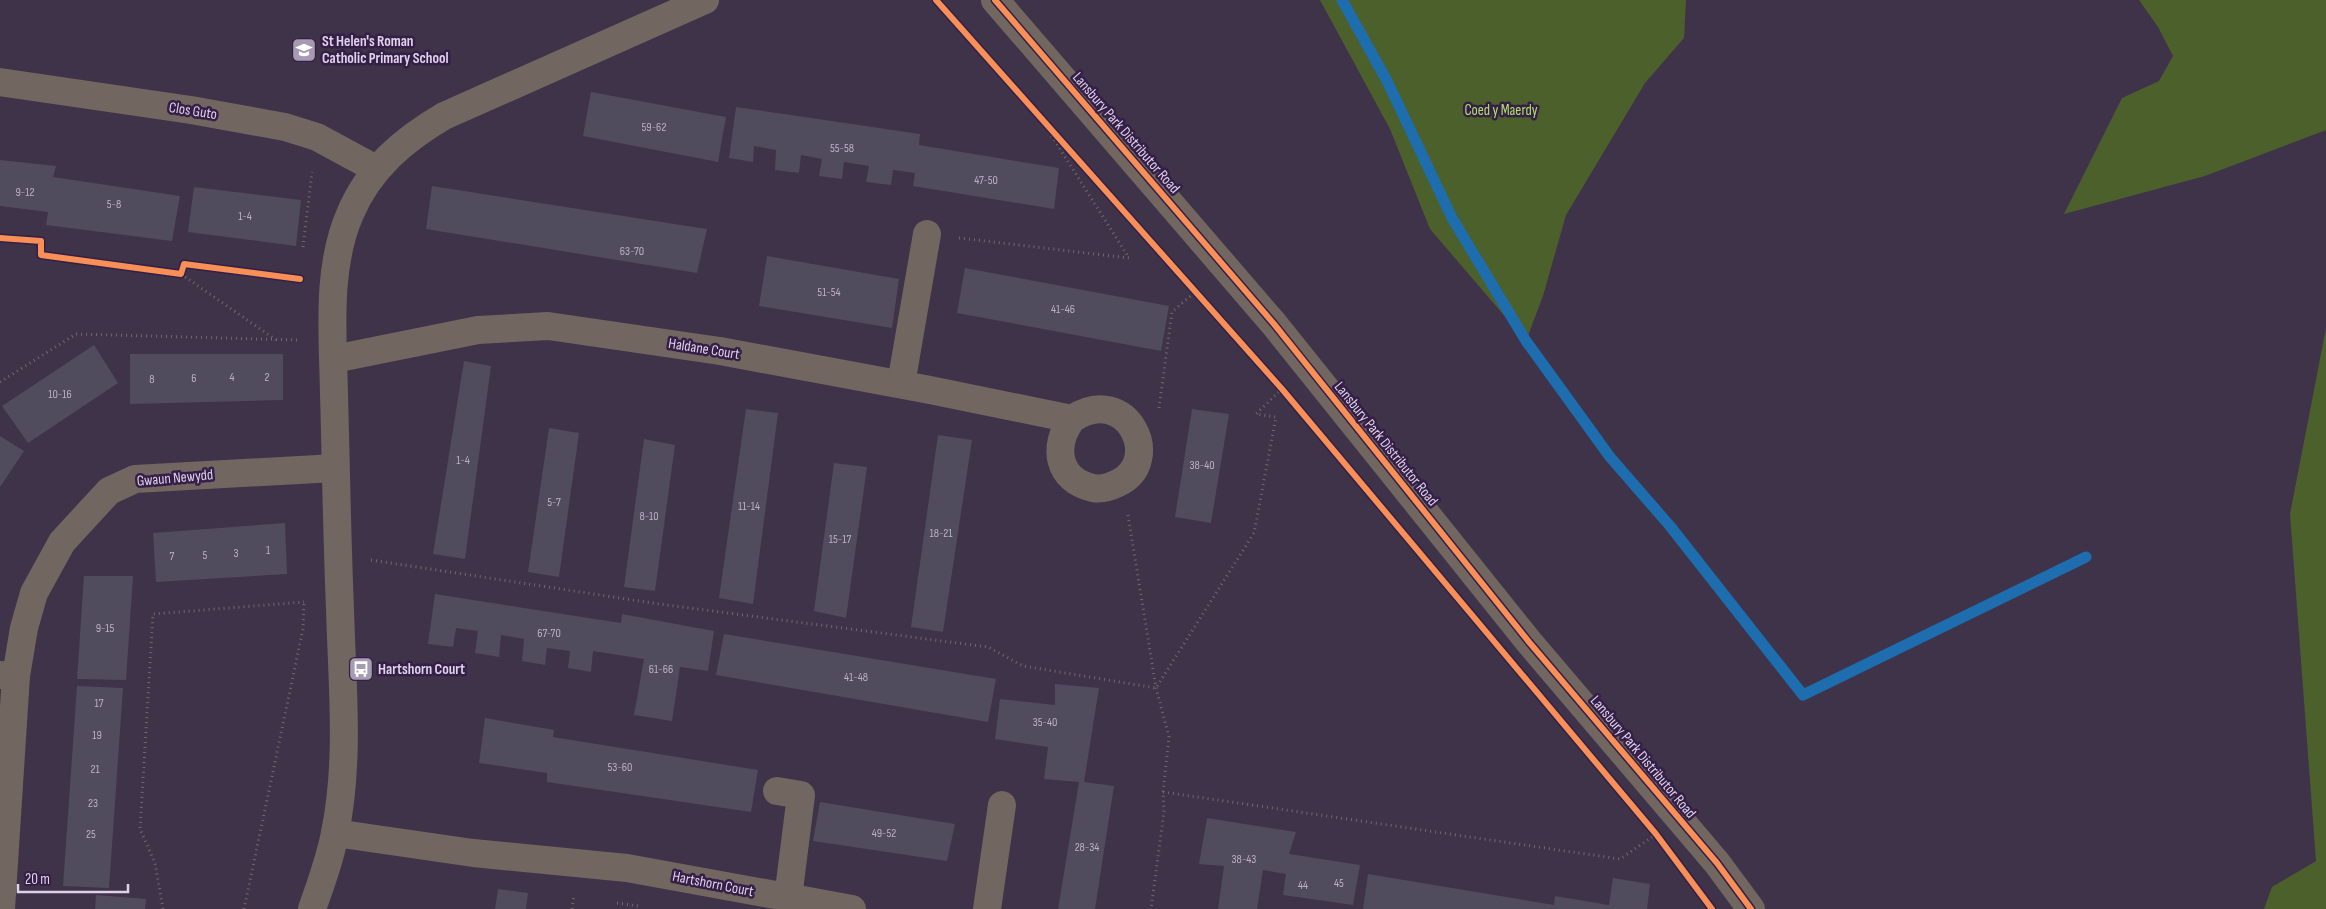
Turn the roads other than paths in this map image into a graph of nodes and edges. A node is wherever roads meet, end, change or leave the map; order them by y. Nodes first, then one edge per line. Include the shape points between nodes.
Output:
1 (995, 0) edge
2 (700, 2) edge
3 (0, 82) edge
4 (376, 169) junction
5 (927, 234) road end
6 (334, 359) junction
7 (901, 384) junction
8 (1072, 419) junction
9 (334, 468) junction
10 (8, 676) edge
11 (777, 790) dead end
12 (1002, 805) dead end
13 (335, 833) junction
14 (788, 898) junction
15 (0, 909) edge
16 (312, 909) edge
17 (852, 909) edge
18 (988, 909) edge
19 (1751, 909) edge

1 - 19 street, Lansbury Park Distributor Road via 1274,324 1522,634 1717,863
2 - 4 street via 444,116 416,132
3 - 4 street, Clos Guto via 284,127 317,137
4 - 6 street via 349,215 341,243 336,272
5 - 7 street
6 - 7 street, Haldane Court via 478,330 548,326 720,350
6 - 9 street
7 - 8 street, Haldane Court
8 - 8 street via 1060,443 1064,468 1084,486 1097,489 1122,482 1131,472 1139,448 1137,435 1130,424 1109,410 1083,412
9 - 10 street, Gwaun Newydd via 134,479 109,492 62,542 34,593
9 - 13 street via 344,733 342,788
10 - 15 street, Gwaun Newydd
11 - 14 street via 801,795
12 - 18 street
13 - 14 street, Hartshorn Court via 627,868
13 - 16 street
14 - 17 street, Hartshorn Court

